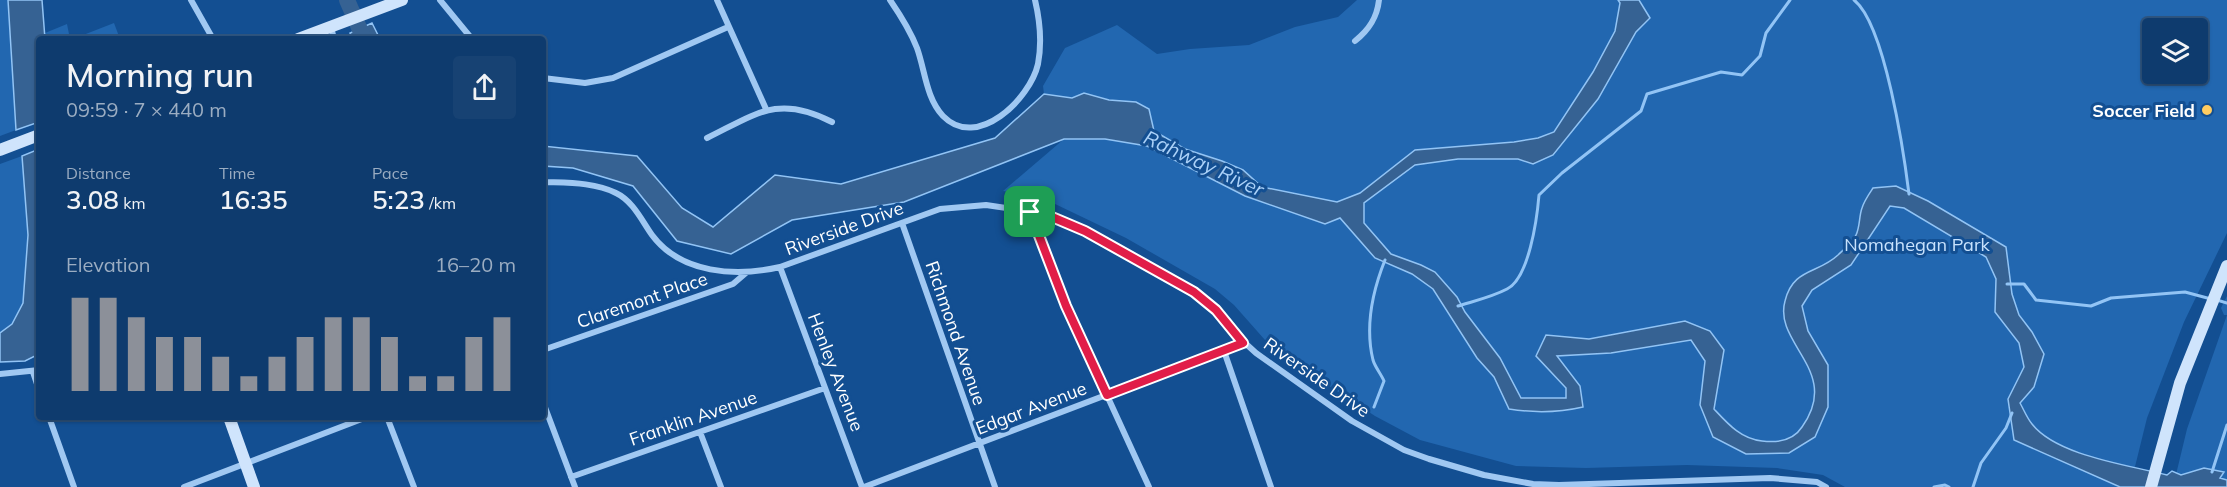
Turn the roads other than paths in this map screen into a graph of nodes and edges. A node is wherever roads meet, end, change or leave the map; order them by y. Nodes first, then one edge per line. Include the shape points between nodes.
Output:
1 (191, 0) edge
2 (402, 0) edge
3 (440, 0) edge
4 (717, 0) edge
5 (890, 0) edge
6 (1035, 0) edge
7 (1379, 0) edge
8 (728, 27) junction
9 (332, 33) edge
10 (211, 36) edge
11 (315, 36) edge
12 (470, 36) edge
13 (1355, 41) dead end
14 (546, 78) edge
15 (766, 109) junction
16 (832, 122) dead end
17 (36, 136) edge
18 (707, 138) dead end
19 (0, 150) edge
20 (546, 182) edge
21 (1030, 212) junction
22 (902, 224) junction
23 (2227, 266) edge
24 (780, 267) junction
25 (747, 272) junction
26 (1243, 343) junction
27 (546, 349) edge
28 (1224, 351) junction
29 (36, 371) edge
30 (0, 374) edge
31 (825, 388) junction
32 (1107, 395) junction
33 (546, 410) edge
34 (50, 420) edge
35 (230, 420) edge
36 (359, 420) edge
37 (388, 420) edge
38 (700, 432) junction
39 (979, 443) junction
40 (245, 464) junction
41 (571, 477) junction
42 (74, 487) edge
43 (184, 487) edge
44 (254, 487) edge
45 (414, 487) edge
46 (575, 487) edge
47 (721, 487) edge
48 (863, 487) edge
49 (995, 487) edge
50 (1149, 487) edge
51 (1271, 487) edge
52 (1826, 487) edge
53 (2151, 487) edge

1 - 10 street
2 - 9 street via 345,21
3 - 12 street
4 - 8 street
5 - 6 street via 908,26 937,109 950,122 968,129 985,125 1010,108 1028,87 1037,65 1040,41
7 - 13 street via 1369,28
8 - 14 street via 613,78 585,83
8 - 15 street
9 - 11 street
15 - 16 street via 802,110
15 - 18 street
17 - 19 street
20 - 25 street, Riverside Drive via 616,193 673,255 694,266
21 - 22 street, Riverside Drive via 964,206 940,209
21 - 26 street, Riverside Drive via 1085,231 1194,292 1216,310
21 - 32 street via 1066,306
22 - 24 street, Riverside Drive
22 - 39 street, Richmond Avenue
23 - 53 street via 2180,382
24 - 25 street, Riverside Drive
24 - 31 street, Henley Avenue
25 - 27 street, Claremont Place via 732,284
26 - 28 street, Edgar Avenue
26 - 52 street, Riverside Drive via 1352,421 1404,450 1484,475 1559,485 1770,477 1817,482
28 - 32 street, Edgar Avenue
28 - 51 street
29 - 30 street
31 - 38 street, Franklin Avenue
31 - 48 street, Henley Avenue
32 - 39 street, Edgar Avenue
32 - 50 street
33 - 41 street
34 - 42 street
35 - 40 street
36 - 40 street
37 - 45 street
38 - 41 street, Franklin Avenue
38 - 47 street
39 - 48 street, Edgar Avenue
39 - 49 street, Richmond Avenue
40 - 43 street
40 - 44 street
41 - 46 street

